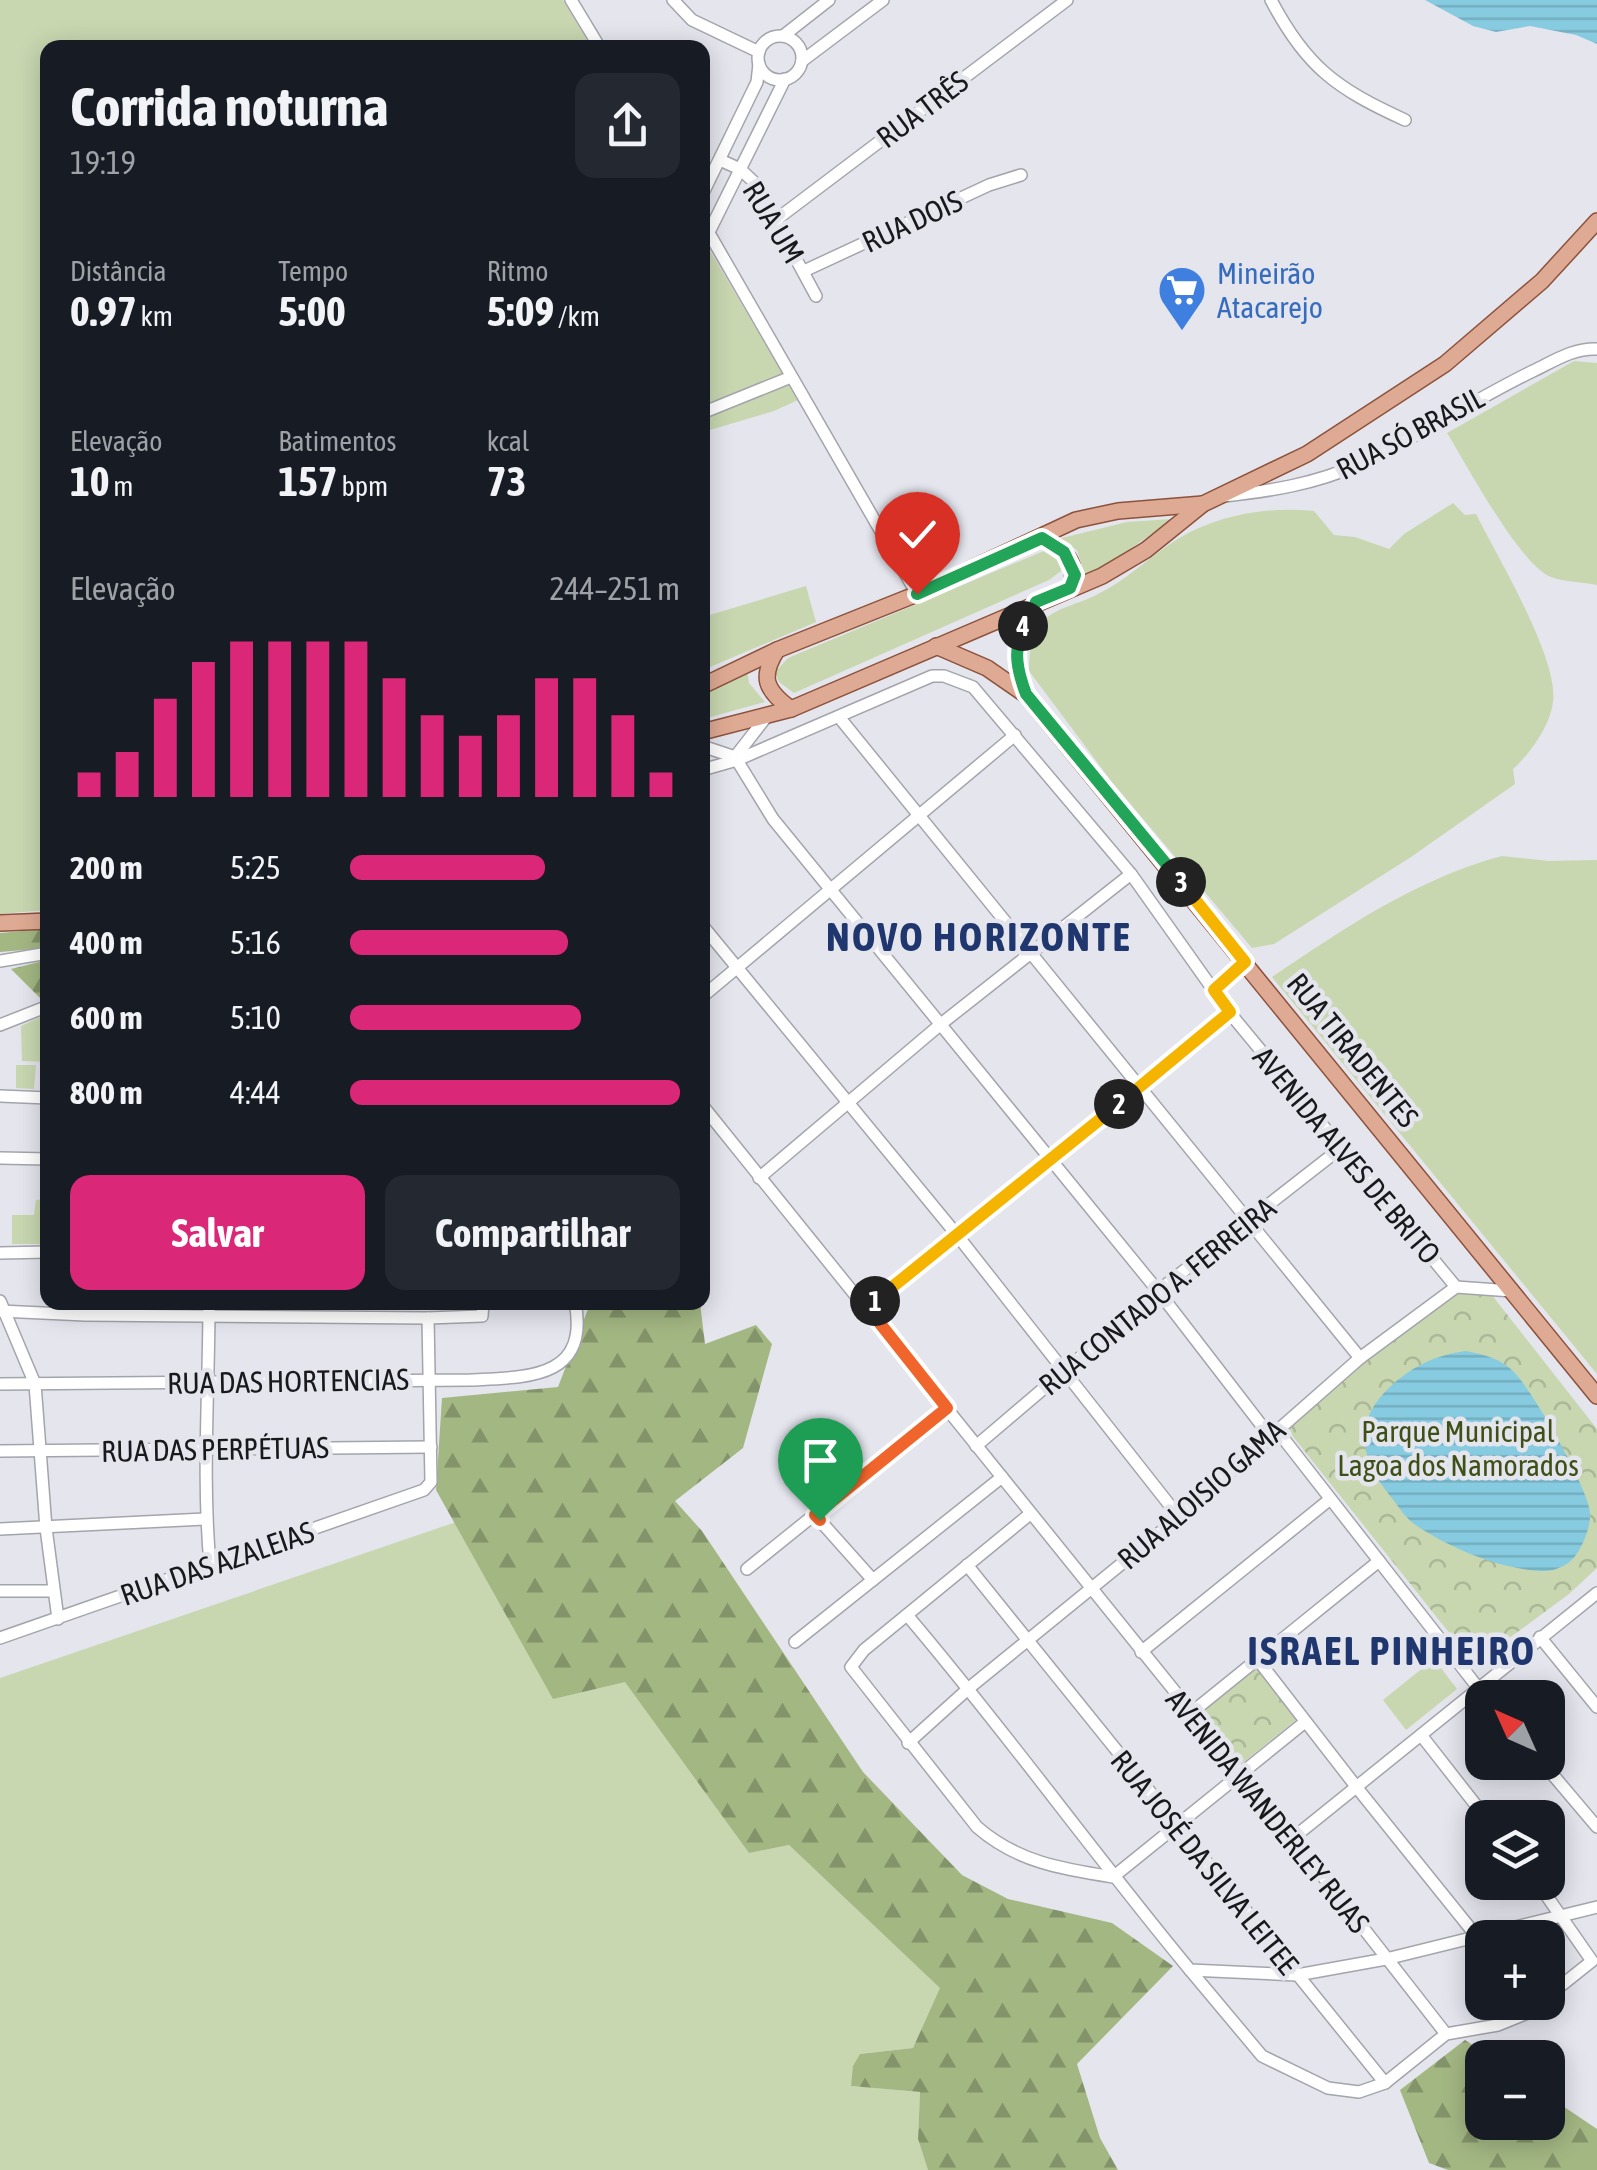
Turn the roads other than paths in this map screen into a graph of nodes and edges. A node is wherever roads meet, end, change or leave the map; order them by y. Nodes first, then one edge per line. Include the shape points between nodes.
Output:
1 (571, 0) edge
2 (673, 0) edge
3 (883, 0) edge
4 (1067, 0) edge
5 (1270, 0) edge
6 (820, 3) edge
7 (783, 36) junction
8 (595, 40) edge
9 (759, 58) junction
10 (802, 60) junction
11 (786, 79) junction
12 (1405, 120) dead end
13 (720, 160) junction
14 (740, 169) junction
15 (1021, 174) dead end
16 (710, 179) edge
17 (777, 218) junction
18 (710, 220) edge
19 (1597, 222) edge
20 (710, 234) edge
21 (804, 271) junction
22 (816, 296) dead end
23 (1597, 349) edge
24 (791, 377) junction
25 (710, 410) edge
26 (1210, 500) junction
27 (1042, 538) junction
28 (1070, 588) junction
29 (917, 594) junction
30 (1036, 602) junction
31 (936, 646) junction
32 (777, 650) junction
33 (710, 682) edge
34 (1026, 694) junction
35 (791, 709) junction
36 (767, 716) junction
37 (839, 717) junction
38 (710, 730) edge
39 (1015, 735) junction
40 (710, 749) edge
41 (736, 758) junction
42 (710, 767) edge
43 (916, 814) junction
44 (1131, 874) junction
45 (830, 888) junction
46 (40, 921) edge
47 (0, 923) edge
48 (710, 935) edge
49 (1029, 953) junction
50 (40, 954) edge
51 (0, 961) edge
52 (1245, 962) junction
53 (736, 968) junction
54 (710, 990) edge
55 (1214, 990) junction
56 (40, 1009) edge
57 (1230, 1012) junction
58 (941, 1024) junction
59 (0, 1025) edge
60 (1141, 1086) junction
61 (0, 1096) edge
62 (40, 1098) edge
63 (847, 1101) junction
64 (710, 1115) edge
65 (1341, 1148) junction
66 (0, 1158) edge
67 (40, 1159) edge
68 (1052, 1160) junction
69 (758, 1178) junction
70 (1250, 1222) junction
71 (957, 1236) junction
72 (40, 1252) edge
73 (0, 1253) edge
74 (1456, 1287) junction
75 (1158, 1291) junction
76 (1512, 1291) junction
77 (867, 1307) junction
78 (2, 1308) edge
79 (40, 1308) edge
80 (209, 1310) edge
81 (233, 1310) edge
82 (398, 1310) edge
83 (476, 1310) edge
84 (577, 1310) edge
85 (398, 1317) junction
86 (428, 1318) junction
87 (1360, 1358) junction
88 (1063, 1370) junction
89 (430, 1379) junction
90 (209, 1383) junction
91 (0, 1384) edge
92 (35, 1384) junction
93 (1597, 1396) edge
94 (947, 1408) junction
95 (1273, 1432) junction
96 (976, 1446) junction
97 (431, 1447) junction
98 (205, 1449) junction
99 (42, 1450) junction
100 (0, 1451) edge
101 (1002, 1477) junction
102 (1329, 1500) junction
103 (1030, 1514) junction
104 (815, 1515) junction
105 (1179, 1517) junction
106 (205, 1519) junction
107 (0, 1528) edge
108 (46, 1528) junction
109 (1378, 1561) junction
110 (210, 1564) junction
111 (967, 1565) junction
112 (747, 1569) dead end
113 (873, 1580) junction
114 (1092, 1587) junction
115 (0, 1591) edge
116 (53, 1591) junction
117 (1597, 1593) edge
118 (906, 1615) junction
119 (58, 1620) junction
120 (0, 1638) edge
121 (1540, 1638) junction
122 (1027, 1640) junction
123 (795, 1642) dead end
124 (1141, 1652) junction
125 (1258, 1660) junction
126 (1472, 1680) edge
127 (1496, 1680) edge
128 (969, 1688) junction
129 (1465, 1705) edge
130 (1597, 1707) edge
131 (1191, 1714) junction
132 (1306, 1722) junction
133 (1421, 1735) junction
134 (908, 1743) junction
135 (1239, 1774) junction
136 (1557, 1780) edge
137 (1358, 1789) junction
138 (1472, 1800) edge
139 (1177, 1826) junction
140 (1597, 1827) edge
141 (1293, 1838) junction
142 (1113, 1877) junction
143 (1551, 1900) edge
144 (1597, 1907) edge
145 (1562, 1915) junction
146 (1545, 1920) edge
147 (1465, 1921) edge
148 (1465, 1942) edge
149 (1386, 1960) junction
150 (1190, 1970) junction
151 (1296, 1976) junction
152 (1565, 1982) edge
153 (1501, 2020) edge
154 (1446, 2034) junction
155 (1385, 2083) junction

1 - 8 street
2 - 9 street via 692,20
3 - 10 street
4 - 17 street, RUA TRÊS
5 - 12 street via 1302,53 1322,71
6 - 7 street
7 - 9 street via 766,41
7 - 10 street via 799,45
9 - 11 street via 770,77
9 - 13 street via 758,82
10 - 11 street
11 - 14 street
13 - 14 street, RUA UM
13 - 16 street
14 - 17 street, RUA UM
14 - 18 street
15 - 21 street, RUA DOIS
17 - 21 street, RUA UM
19 - 26 main road via 1542,281 1445,364 1308,454
20 - 24 street
21 - 22 street, RUA UM
23 - 26 street, RUA SÓ BRASIL via 1565,354 1329,477
24 - 25 street
24 - 29 street
26 - 27 main road via 1096,515
26 - 28 main road via 1146,550
27 - 28 main road via 1072,562
27 - 29 main road
28 - 30 main road
29 - 32 main road
30 - 31 main road
30 - 34 main road, RUA TIRADENTES via 1016,645
31 - 34 main road, RUA TIRADENTES via 988,668
31 - 35 main road
32 - 33 main road
32 - 35 main road via 766,677
34 - 52 main road, RUA TIRADENTES
35 - 36 main road
36 - 38 main road
36 - 41 street
37 - 39 street, AVENIDA ALVES DE BRITO via 944,676 973,686
37 - 41 street, AVENIDA ALVES DE BRITO
37 - 43 street
39 - 43 street
39 - 44 street, AVENIDA ALVES DE BRITO
40 - 41 street
41 - 42 street, AVENIDA ALVES DE BRITO
41 - 45 street
43 - 45 street
43 - 49 street
44 - 49 street
44 - 55 street, AVENIDA ALVES DE BRITO
45 - 53 street
45 - 58 street
46 - 47 main road
48 - 53 street
49 - 58 street
49 - 60 street
50 - 51 street
52 - 55 street
52 - 76 main road, RUA TIRADENTES
53 - 54 street
53 - 63 street
55 - 57 street, AVENIDA ALVES DE BRITO
56 - 59 street
57 - 60 street
57 - 65 street, AVENIDA ALVES DE BRITO
58 - 63 street
58 - 68 street
60 - 68 street
60 - 70 street
61 - 62 street
63 - 69 street
63 - 71 street
64 - 69 street, AVENIDA WANDERLEY RUAS
65 - 70 street, RUA CONTADO A. FERREIRA
65 - 74 street, AVENIDA ALVES DE BRITO
66 - 67 street
68 - 71 street
68 - 75 street
69 - 77 street, AVENIDA WANDERLEY RUAS
70 - 75 street, RUA CONTADO A. FERREIRA
70 - 87 street
71 - 77 street
71 - 88 street
72 - 73 street
74 - 76 street
74 - 87 street, RUA ALOISIO GAMA
75 - 88 street, RUA CONTADO A. FERREIRA
75 - 95 street
76 - 93 main road, RUA TIRADENTES
77 - 94 street, AVENIDA WANDERLEY RUAS
78 - 79 street
78 - 92 street
80 - 90 street
81 - 85 street
82 - 85 street
83 - 86 street
84 - 89 street, RUA DAS HORTENCIAS via 576,1340 556,1368
85 - 86 street
86 - 89 street
87 - 95 street, RUA ALOISIO GAMA
88 - 96 street, RUA CONTADO A. FERREIRA
88 - 105 street
89 - 90 street, RUA DAS HORTENCIAS
89 - 97 street
90 - 92 street, RUA DAS HORTENCIAS
90 - 98 street
91 - 92 street, RUA DAS HORTENCIAS
92 - 99 street
94 - 96 street, AVENIDA WANDERLEY RUAS
94 - 104 street
95 - 102 street
95 - 105 street, RUA ALOISIO GAMA
96 - 101 street, AVENIDA WANDERLEY RUAS
97 - 98 street, RUA DAS PERPÉTUAS
97 - 110 street, RUA DAS AZALEIAS via 431,1482 424,1490
98 - 99 street, RUA DAS PERPÉTUAS
98 - 106 street
99 - 100 street, RUA DAS PERPÉTUAS
99 - 108 street
101 - 103 street, AVENIDA WANDERLEY RUAS
101 - 113 street
102 - 109 street
102 - 124 street
103 - 111 street
103 - 114 street, AVENIDA WANDERLEY RUAS
104 - 112 street
104 - 113 street
105 - 114 street, RUA ALOISIO GAMA
106 - 108 street
106 - 110 street
107 - 108 street
108 - 116 street
109 - 125 street
109 - 126 street
110 - 119 street, RUA DAS AZALEIAS
111 - 118 street
111 - 122 street, RUA JOSÉ DA SILVA LEITEE
113 - 123 street
114 - 122 street, RUA ALOISIO GAMA
114 - 124 street, AVENIDA WANDERLEY RUAS
115 - 116 street
116 - 119 street
117 - 121 street
118 - 128 street
118 - 134 street via 851,1667
119 - 120 street, RUA DAS AZALEIAS
121 - 127 street
121 - 130 street
122 - 128 street, RUA ALOISIO GAMA
122 - 139 street, RUA JOSÉ DA SILVA LEITEE
124 - 131 street, AVENIDA WANDERLEY RUAS
125 - 131 street
125 - 132 street
128 - 134 street, RUA ALOISIO GAMA
128 - 142 street
129 - 133 street
131 - 135 street, AVENIDA WANDERLEY RUAS
132 - 135 street
132 - 137 street
133 - 137 street
133 - 138 street
134 - 142 street via 998,1845 1049,1866
135 - 139 street
135 - 141 street, AVENIDA WANDERLEY RUAS
136 - 140 street
137 - 141 street
137 - 147 street
139 - 142 street
139 - 151 street, RUA JOSÉ DA SILVA LEITEE
141 - 149 street, AVENIDA WANDERLEY RUAS
142 - 150 street
143 - 145 street
144 - 145 street
145 - 146 street
145 - 152 street via 1592,1961
148 - 149 street
149 - 151 street
149 - 154 street, AVENIDA WANDERLEY RUAS
150 - 151 street
150 - 155 street via 1247,2041 1280,2067 1328,2088 1359,2092
151 - 155 street, RUA JOSÉ DA SILVA LEITEE
153 - 154 street
154 - 155 street

